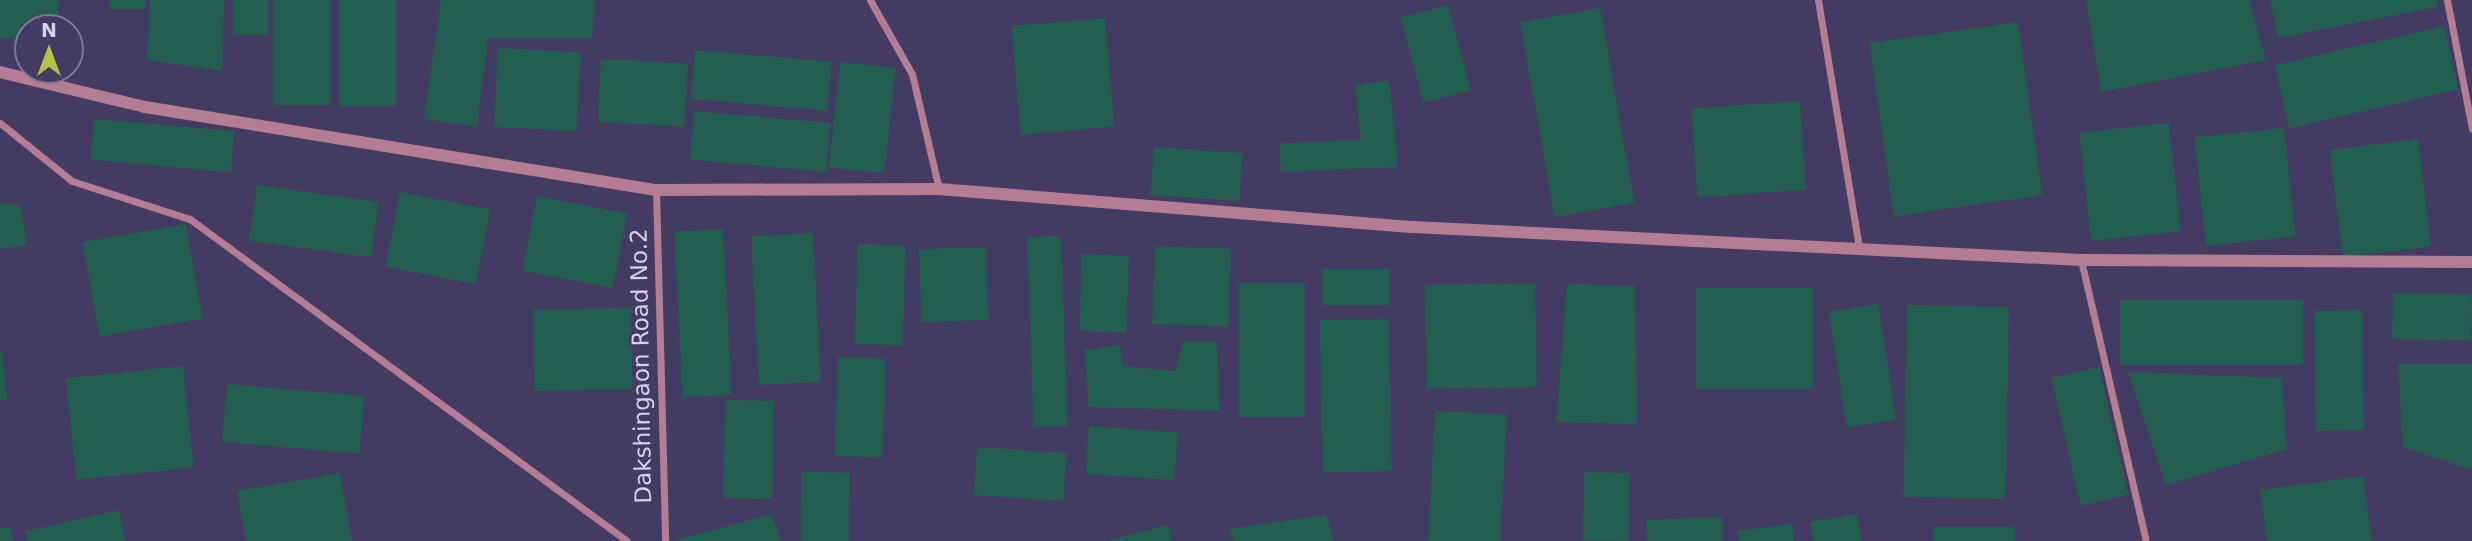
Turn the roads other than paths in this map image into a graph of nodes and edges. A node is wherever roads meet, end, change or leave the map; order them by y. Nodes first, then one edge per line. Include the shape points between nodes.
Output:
1 (870, 0) edge
2 (1818, 0) edge
3 (2447, 0) edge
4 (0, 72) edge
5 (0, 123) edge
6 (2472, 129) edge
7 (939, 189) junction
8 (656, 190) junction
9 (1859, 247) junction
10 (2081, 260) junction
11 (2472, 262) edge
12 (627, 541) edge
13 (665, 541) edge
14 (2146, 541) edge

1 - 7 street via 912,74
2 - 9 street
3 - 6 street
4 - 8 street via 145,107
5 - 12 street via 72,181 190,219
7 - 8 street
7 - 9 street via 1413,227
8 - 13 street, Dakshingaon Road No.2
9 - 10 street
10 - 11 street
10 - 14 street

